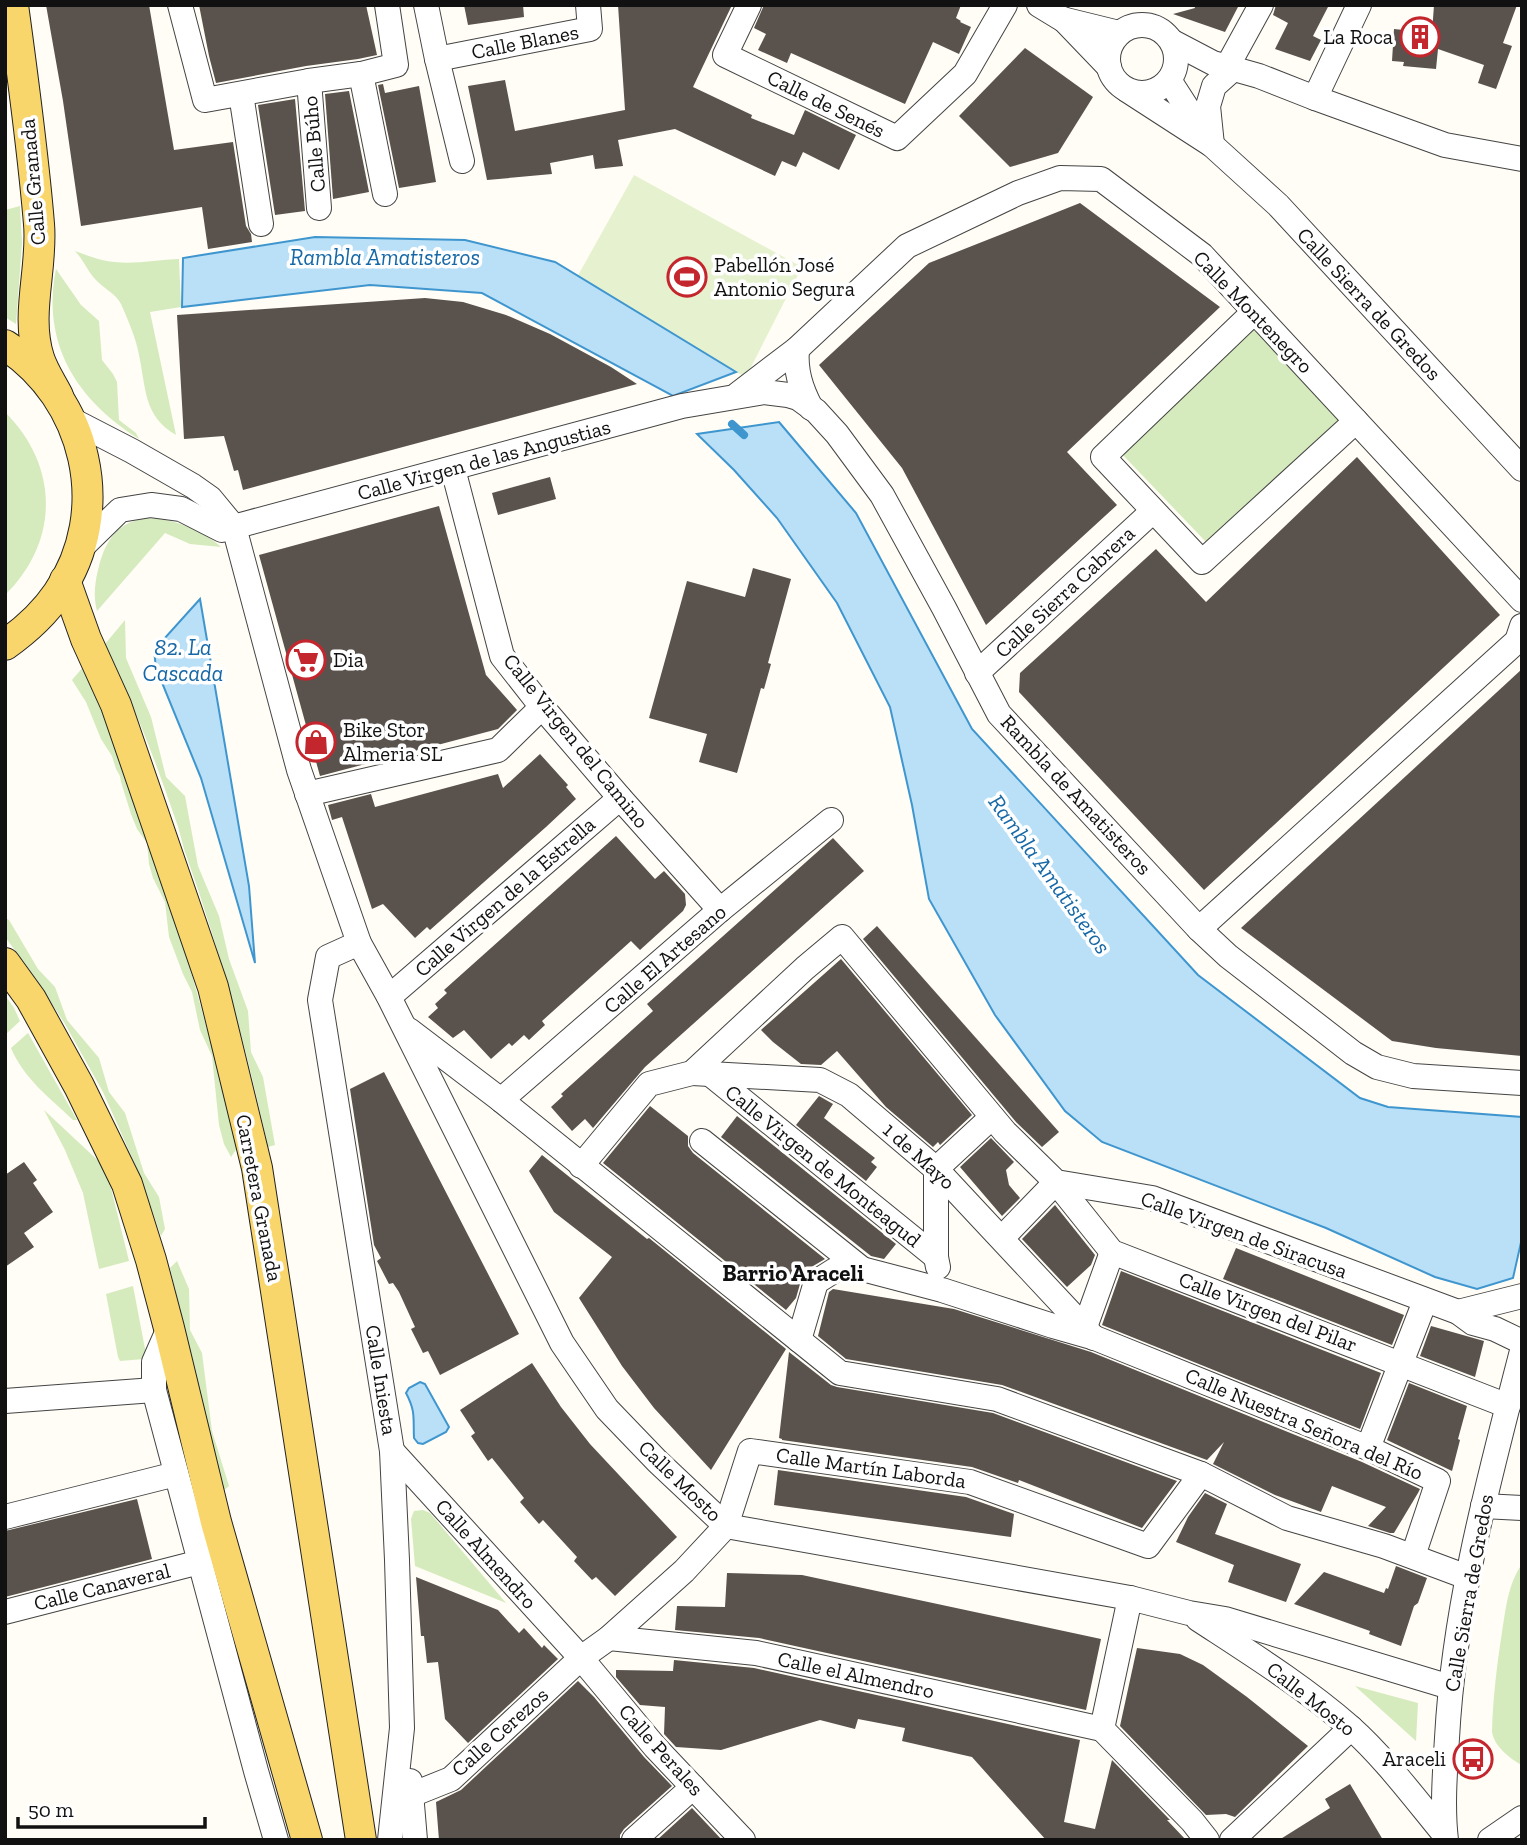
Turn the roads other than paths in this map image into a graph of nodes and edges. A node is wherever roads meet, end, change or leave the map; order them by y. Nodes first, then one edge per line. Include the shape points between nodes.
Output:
1 (13, 5) edge
2 (180, 5) edge
3 (387, 5) edge
4 (426, 5) edge
5 (588, 5) edge
6 (749, 5) edge
7 (1005, 5) edge
8 (1038, 5) edge
9 (1144, 5) edge
10 (1162, 5) edge
11 (1261, 5) edge
12 (1359, 5) edge
13 (1062, 19) junction
14 (1124, 30) junction
15 (1169, 37) junction
16 (437, 59) junction
17 (1224, 66) junction
18 (1109, 67) junction
19 (361, 74) junction
20 (1170, 78) junction
21 (309, 81) junction
22 (1127, 90) junction
23 (241, 94) junction
24 (1315, 98) junction
25 (1212, 145) junction
26 (1522, 159) edge
27 (461, 162) dead end
28 (385, 194) dead end
29 (319, 208) dead end
30 (261, 223) dead end
31 (1254, 312) junction
32 (5, 345) edge
33 (797, 349) junction
34 (734, 396) junction
35 (64, 407) junction
36 (811, 408) junction
37 (1356, 421) junction
38 (453, 469) junction
39 (1522, 469) edge
40 (1153, 512) junction
41 (234, 527) junction
42 (79, 550) junction
43 (65, 580) junction
44 (1522, 600) edge
45 (1522, 626) edge
46 (5, 645) edge
47 (977, 673) junction
48 (542, 707) junction
49 (307, 794) junction
50 (620, 798) junction
51 (831, 820) dead end
52 (720, 911) junction
53 (1199, 929) junction
54 (359, 943) junction
55 (5, 963) edge
56 (389, 997) junction
57 (404, 1027) junction
58 (701, 1074) junction
59 (1522, 1083) edge
60 (501, 1100) junction
61 (992, 1117) junction
62 (702, 1141) dead end
63 (582, 1166) junction
64 (936, 1169) junction
65 (1056, 1182) junction
66 (1002, 1238) junction
67 (1112, 1252) junction
68 (936, 1257) junction
69 (862, 1269) junction
70 (942, 1290) junction
71 (1522, 1296) edge
72 (1425, 1301) junction
73 (1458, 1312) junction
74 (169, 1328) junction
75 (1090, 1333) junction
76 (799, 1340) junction
77 (1522, 1342) edge
78 (1522, 1351) edge
79 (1400, 1363) junction
80 (153, 1391) junction
81 (5, 1401) edge
82 (1508, 1406) junction
83 (1368, 1448) junction
84 (392, 1451) junction
85 (176, 1474) junction
86 (1200, 1474) junction
87 (1483, 1506) junction
88 (1522, 1508) edge
89 (5, 1517) edge
90 (726, 1527) junction
91 (1413, 1556) junction
92 (200, 1562) junction
93 (1467, 1577) junction
94 (1130, 1598) junction
95 (5, 1612) edge
96 (1189, 1613) junction
97 (608, 1638) junction
98 (581, 1658) junction
99 (1450, 1687) junction
100 (402, 1728) junction
101 (1351, 1728) junction
102 (1102, 1729) junction
103 (693, 1787) junction
104 (411, 1795) junction
105 (1522, 1818) edge
106 (1446, 1838) edge
107 (276, 1840) edge
108 (307, 1840) edge
109 (361, 1840) edge
110 (390, 1840) edge
111 (415, 1840) edge
112 (634, 1840) edge
113 (743, 1840) edge
114 (1207, 1840) edge
115 (1232, 1840) edge
116 (1490, 1840) edge

1 - 35 main road, Calle Granada via 40,227 34,334 39,358
2 - 23 street via 205,100
3 - 19 street via 396,65
4 - 16 street
5 - 16 street, Calle Blanes via 590,29
6 - 7 street, Calle de Senés via 724,55 897,138 965,74
8 - 13 street
9 - 14 street
10 - 15 street
11 - 17 street
12 - 24 street
13 - 14 street
13 - 18 street
14 - 15 street via 1142,24
14 - 18 street via 1110,47
15 - 17 street
15 - 20 street via 1177,56
16 - 27 street
17 - 20 street
17 - 24 street
17 - 25 street via 1208,106
18 - 22 street
19 - 21 street
19 - 28 street
20 - 22 street via 1147,93
20 - 25 street, Calle Sierra de Gredos
21 - 23 street
21 - 29 street, Calle Búho
22 - 25 street, Calle Sierra de Gredos
23 - 30 street
24 - 26 street via 1444,145
25 - 39 street, Calle Sierra de Gredos via 1278,205
31 - 33 street, Calle Montenegro via 1202,255 1101,179 1060,178 907,246
31 - 37 street, Calle Montenegro
31 - 40 street, Calle Sierra Cabrera via 1103,457
32 - 35 main road via 38,371
33 - 34 street, Calle Montenegro
33 - 36 street via 800,384
34 - 36 street, Rambla de Amatisteros via 777,393 798,398
34 - 38 street, Calle Virgen de las Angustias via 668,409
35 - 41 street via 210,498
35 - 42 main road via 79,438 88,491
36 - 47 street, Rambla de Amatisteros via 837,434 882,495
37 - 40 street, Calle Sierra Cabrera via 1202,562
37 - 44 street, Calle Montenegro
38 - 41 street, Calle Virgen de las Angustias
38 - 48 street, Calle Virgen del Camino via 502,656
40 - 47 street, Calle Sierra Cabrera
41 - 42 street via 222,530 181,509 150,505 120,510
41 - 49 street, Calle Mosto
42 - 43 main road
43 - 46 main road via 43,613
43 - 109 main road, Carretera Granada via 116,705 213,987 257,1168
45 - 53 street via 1517,641
47 - 53 street, Rambla de Amatisteros via 1006,723
48 - 49 street via 498,750
48 - 50 street, Calle Virgen del Camino
49 - 54 street, Calle Mosto
50 - 52 street, Calle Virgen del Camino
50 - 56 street, Calle Virgen de la Estrella
51 - 52 street, Calle El Artesano
52 - 60 street, Calle El Artesano
53 - 59 street, Rambla de Amatisteros via 1301,1014 1377,1067 1413,1076
54 - 56 street, Calle Mosto
54 - 84 street, Calle Iniesta via 328,957 320,1000
55 - 74 main road via 31,999 127,1184
56 - 57 street, Calle Mosto
57 - 60 street
57 - 90 street, Calle Mosto via 562,1343 607,1409
58 - 61 street via 805,968 842,937
58 - 63 street via 649,1084
58 - 64 street, 1 de Mayo via 820,1080 849,1095
58 - 68 street, Calle Virgen de Monteagud
60 - 63 street
61 - 64 street
61 - 65 street
62 - 69 street
63 - 76 street
64 - 66 street, 1 de Mayo
64 - 68 street
65 - 66 street
65 - 67 street
65 - 72 street, Calle Virgen de Siracusa via 1152,1198
66 - 75 street, 1 de Mayo
67 - 75 street
67 - 79 street, Calle Virgen del Pilar
68 - 70 street
69 - 70 street, Calle Nuestra Señora del Río
69 - 76 street via 835,1270 816,1282
70 - 75 street, Calle Nuestra Señora del Río via 1053,1326
71 - 73 street
72 - 73 street, Calle Virgen de Siracusa
72 - 79 street
73 - 77 street, Calle Virgen de Siracusa via 1473,1323
74 - 80 street via 154,1362
74 - 108 main road via 216,1522
75 - 83 street, Calle Nuestra Señora del Río
76 - 86 street via 840,1373 998,1399
78 - 82 street, Calle Sierra de Gredos
79 - 82 street, Calle Virgen del Pilar
79 - 83 street
80 - 81 street
80 - 85 street
82 - 87 street, Calle Sierra de Gredos
83 - 91 street, Calle Nuestra Señora del Río via 1438,1480
84 - 98 street, Calle Almendro
84 - 100 street, Calle Iniesta
85 - 89 street
85 - 92 street
86 - 90 street, Calle Martín Laborda via 1148,1546 970,1482 750,1451
86 - 91 street via 1287,1518
87 - 88 street
87 - 93 street, Calle Sierra de Gredos
90 - 94 street, Calle Mosto
90 - 97 street, Calle Cerezos via 684,1572
91 - 93 street
92 - 95 street, Calle Canaveral
92 - 107 street
93 - 99 street, Calle Sierra de Gredos
94 - 96 street, Calle Mosto
94 - 102 street
96 - 99 street, Calle Mosto via 1225,1619
96 - 101 street, Calle Mosto via 1287,1677
97 - 98 street, Calle Cerezos
97 - 102 street, Calle el Almendro via 756,1653
98 - 103 street, Calle Perales
98 - 104 street, Calle Cerezos via 451,1779
99 - 106 street, Calle Sierra de Gredos
100 - 104 street
100 - 110 street, Calle Iniesta
101 - 106 street, Calle Mosto
101 - 115 street
102 - 114 street
103 - 112 street
103 - 113 street, Calle Perales
104 - 111 street
105 - 116 street

